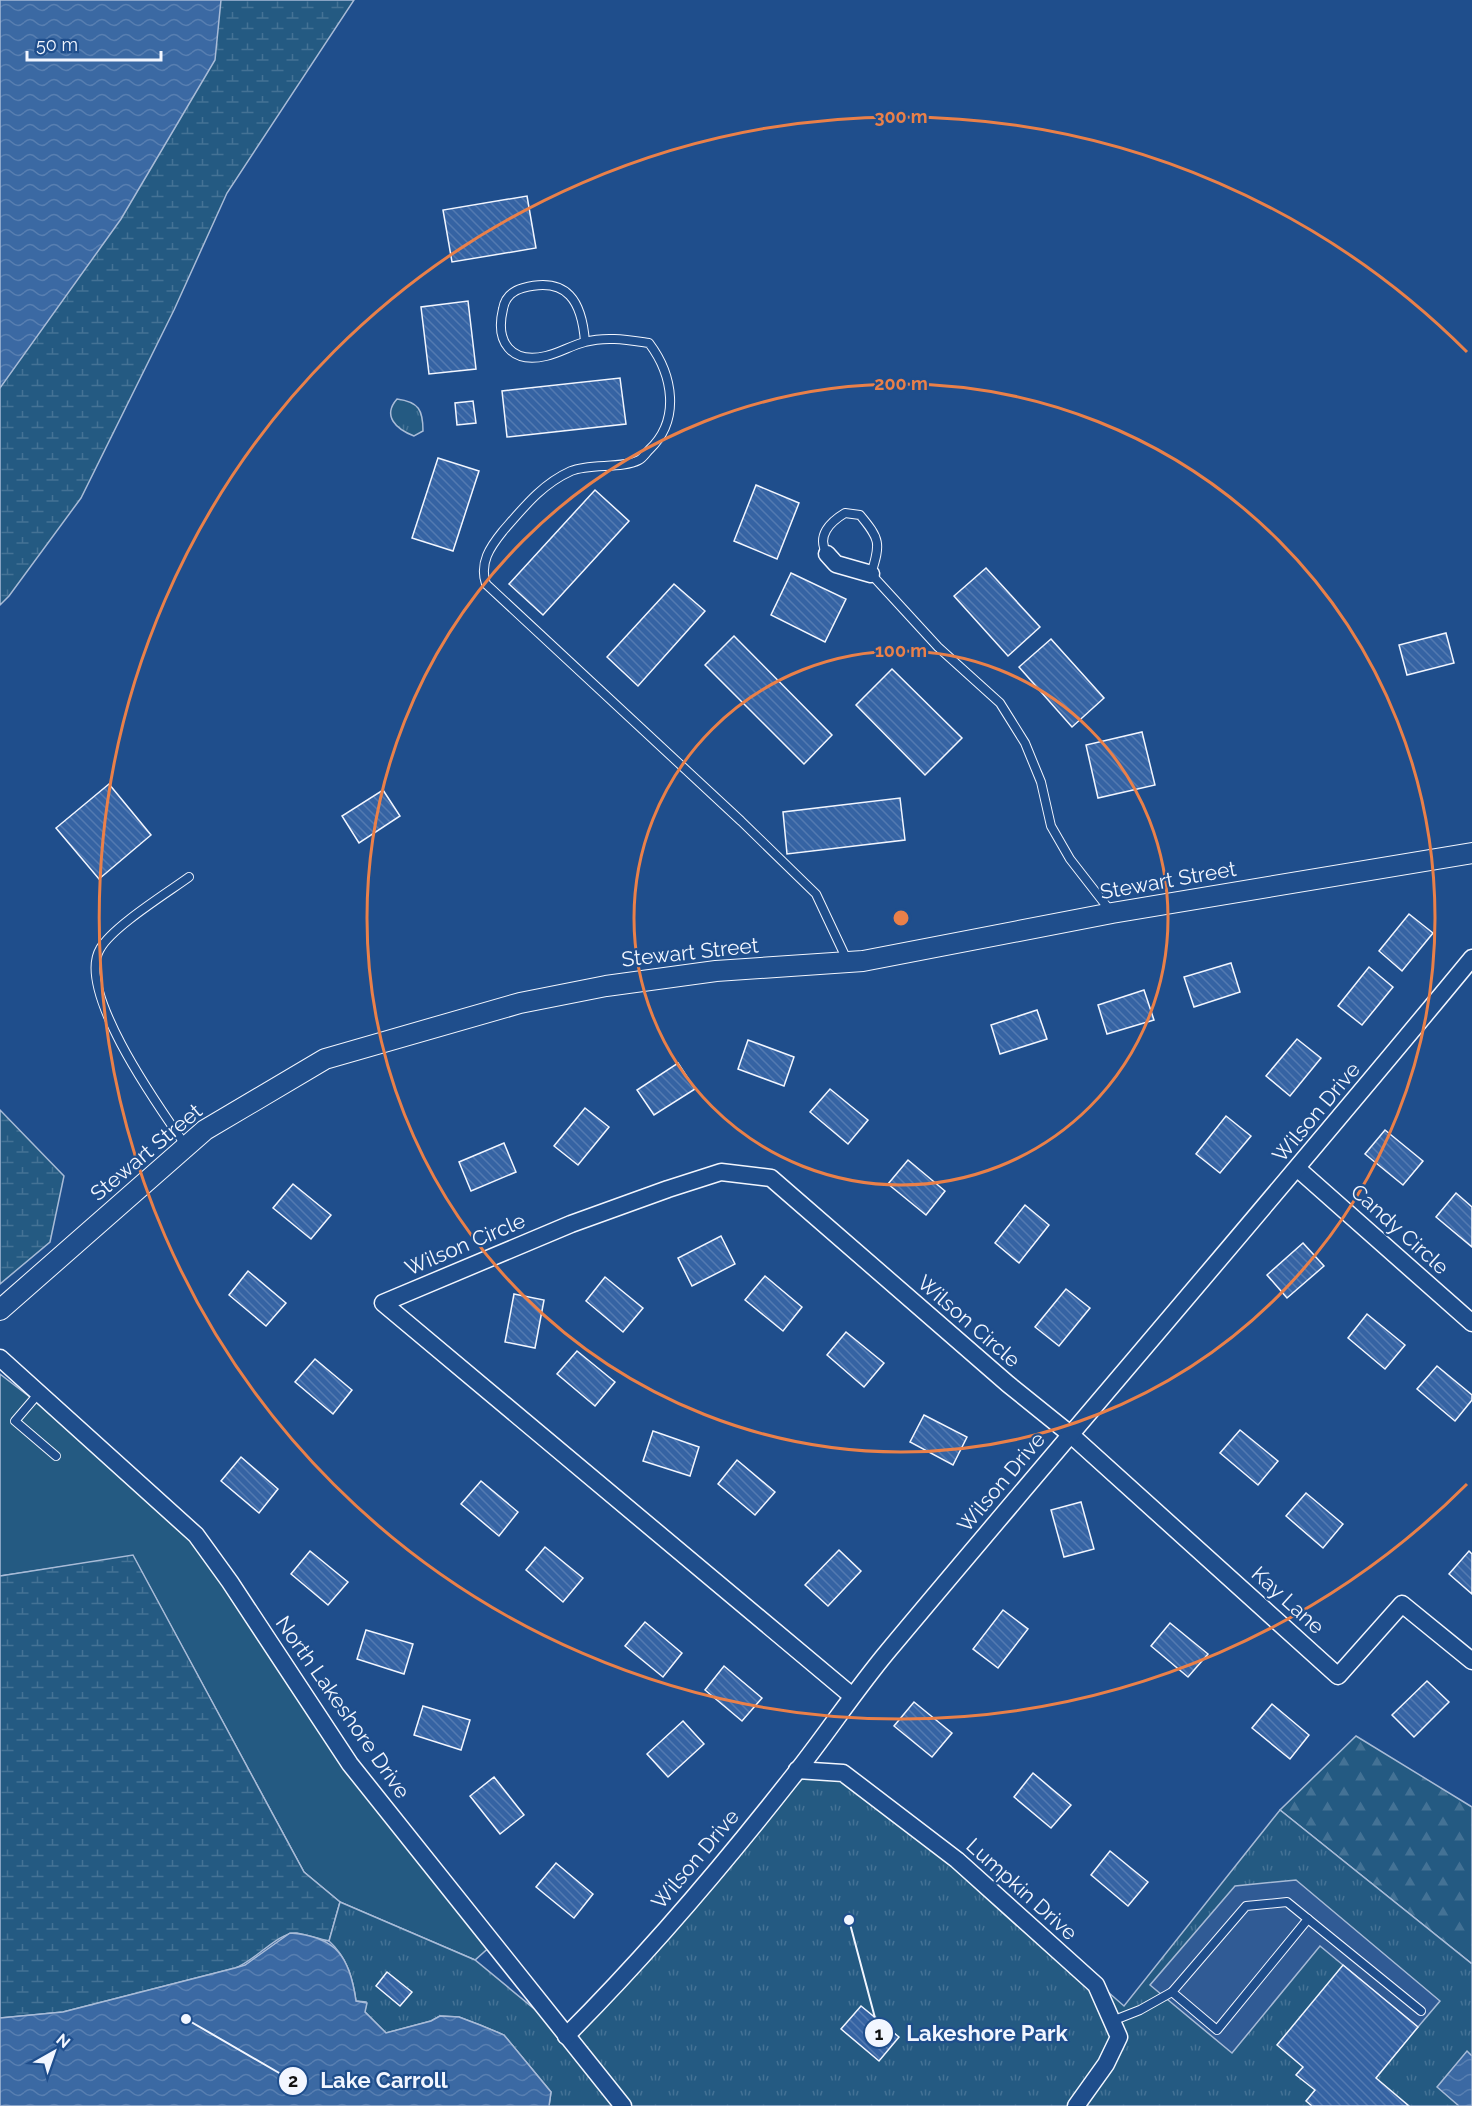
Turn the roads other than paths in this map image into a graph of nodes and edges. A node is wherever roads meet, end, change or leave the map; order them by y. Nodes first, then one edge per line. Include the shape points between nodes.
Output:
1 (585, 342) junction
2 (827, 554) joint
3 (871, 574) junction
4 (1472, 853) edge
5 (189, 876) dead end
6 (1112, 913) junction
7 (1472, 958) edge
8 (848, 962) junction
9 (186, 1146) junction
10 (1298, 1169) junction
11 (0, 1310) edge
12 (1472, 1323) edge
13 (0, 1358) edge
14 (39, 1393) junction
15 (1070, 1434) junction
16 (56, 1456) dead end
17 (1472, 1661) edge
18 (851, 1695) junction
19 (797, 1770) junction
20 (1308, 1919) junction
21 (1172, 1992) junction
22 (1421, 2011) dead end
23 (1112, 2021) junction
24 (566, 2036) junction
25 (623, 2106) edge
26 (1076, 2106) edge

1 - 1 lane via 583,316 575,300 559,286 533,285 514,290 504,302 501,334 504,346 513,353 545,356
1 - 8 lane via 622,339 649,343 661,360 671,393 670,416 659,441 639,460 573,470 541,489 488,549 482,573 486,584 816,894
2 - 3 street via 836,564
2 - 3 lane via 823,542 832,521 845,513 860,515 877,535 877,555
3 - 6 lane via 938,647 1000,703 1025,743 1041,782 1051,825 1070,859
4 - 6 street, Stewart Street
5 - 9 lane via 109,937 95,960 105,1010 121,1045
6 - 8 street, Stewart Street
7 - 10 street, Wilson Drive
8 - 9 street, Stewart Street via 716,971 520,1003 325,1059 205,1130
9 - 11 street, Stewart Street
10 - 12 street, Candy Circle
10 - 15 street, Wilson Drive
13 - 14 street, North Lakeshore Drive
14 - 16 lane via 15,1421
14 - 24 street, North Lakeshore Drive via 196,1535 350,1764
15 - 17 street, Kay Lane via 1338,1676 1402,1604
15 - 18 street, Wilson Drive
15 - 18 street, Wilson Circle via 771,1178 721,1172 668,1189 571,1224 383,1303
18 - 19 street, Wilson Drive
19 - 23 street, Lumpkin Drive via 843,1773 957,1860 1096,1985
19 - 24 street, Wilson Drive via 640,1959
20 - 21 lane via 1287,1902 1246,1906
20 - 21 lane via 1217,2030
20 - 22 lane
21 - 23 lane
23 - 26 street, Lumpkin Drive via 1119,2037 1106,2064
24 - 25 street, North Lakeshore Drive

